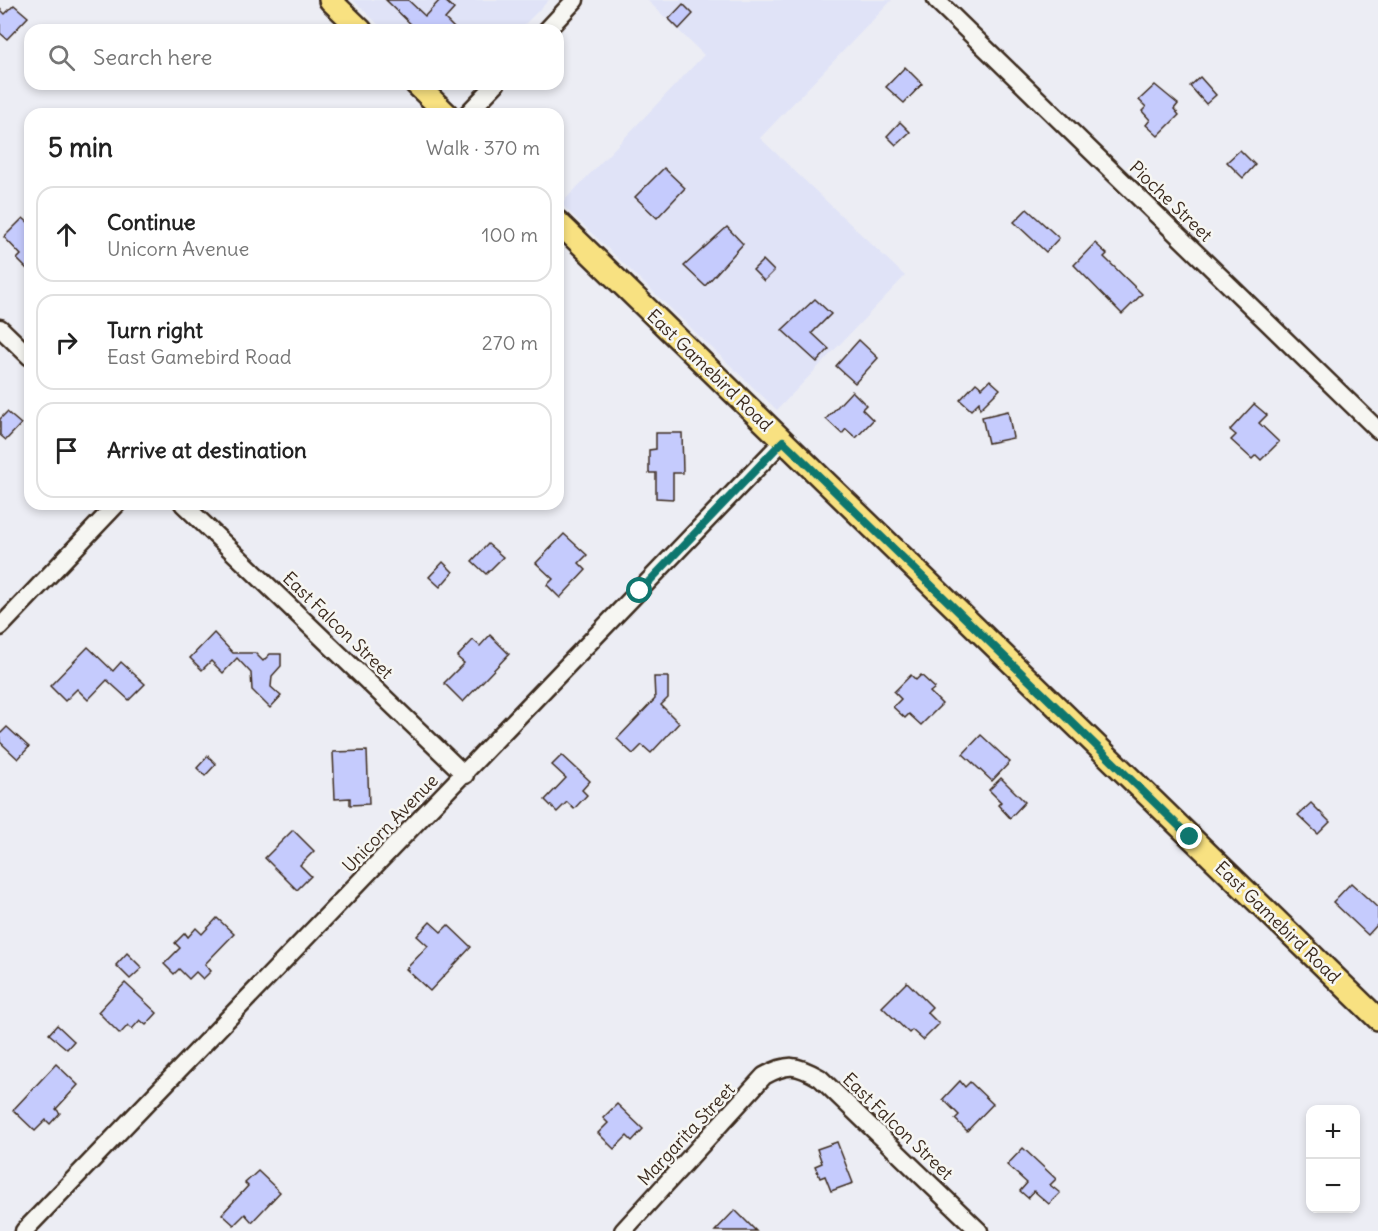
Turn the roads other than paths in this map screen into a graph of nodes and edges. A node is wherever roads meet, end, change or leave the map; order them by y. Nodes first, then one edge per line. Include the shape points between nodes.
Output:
1 (330, 0) edge
2 (575, 0) edge
3 (936, 0) edge
4 (355, 24) edge
5 (553, 24) edge
6 (422, 90) edge
7 (490, 90) edge
8 (441, 108) edge
9 (473, 108) edge
10 (564, 228) edge
11 (0, 328) edge
12 (24, 351) edge
13 (1378, 430) edge
14 (783, 441) junction
15 (111, 510) edge
16 (189, 510) edge
17 (0, 627) edge
18 (465, 775) junction
19 (1378, 1019) edge
20 (781, 1067) joint
21 (24, 1231) edge
22 (623, 1231) edge
23 (979, 1231) edge

1 - 4 main road
2 - 5 street
3 - 13 street, Pioche Street
6 - 8 main road
7 - 9 street
10 - 14 main road, East Gamebird Road
11 - 12 street
14 - 18 street, Unicorn Avenue
14 - 19 main road, East Gamebird Road
15 - 17 street
16 - 18 street, East Falcon Street
18 - 21 street, Unicorn Avenue
20 - 22 street, Margarita Street via 764,1077
20 - 23 street, East Falcon Street via 804,1068 820,1078

